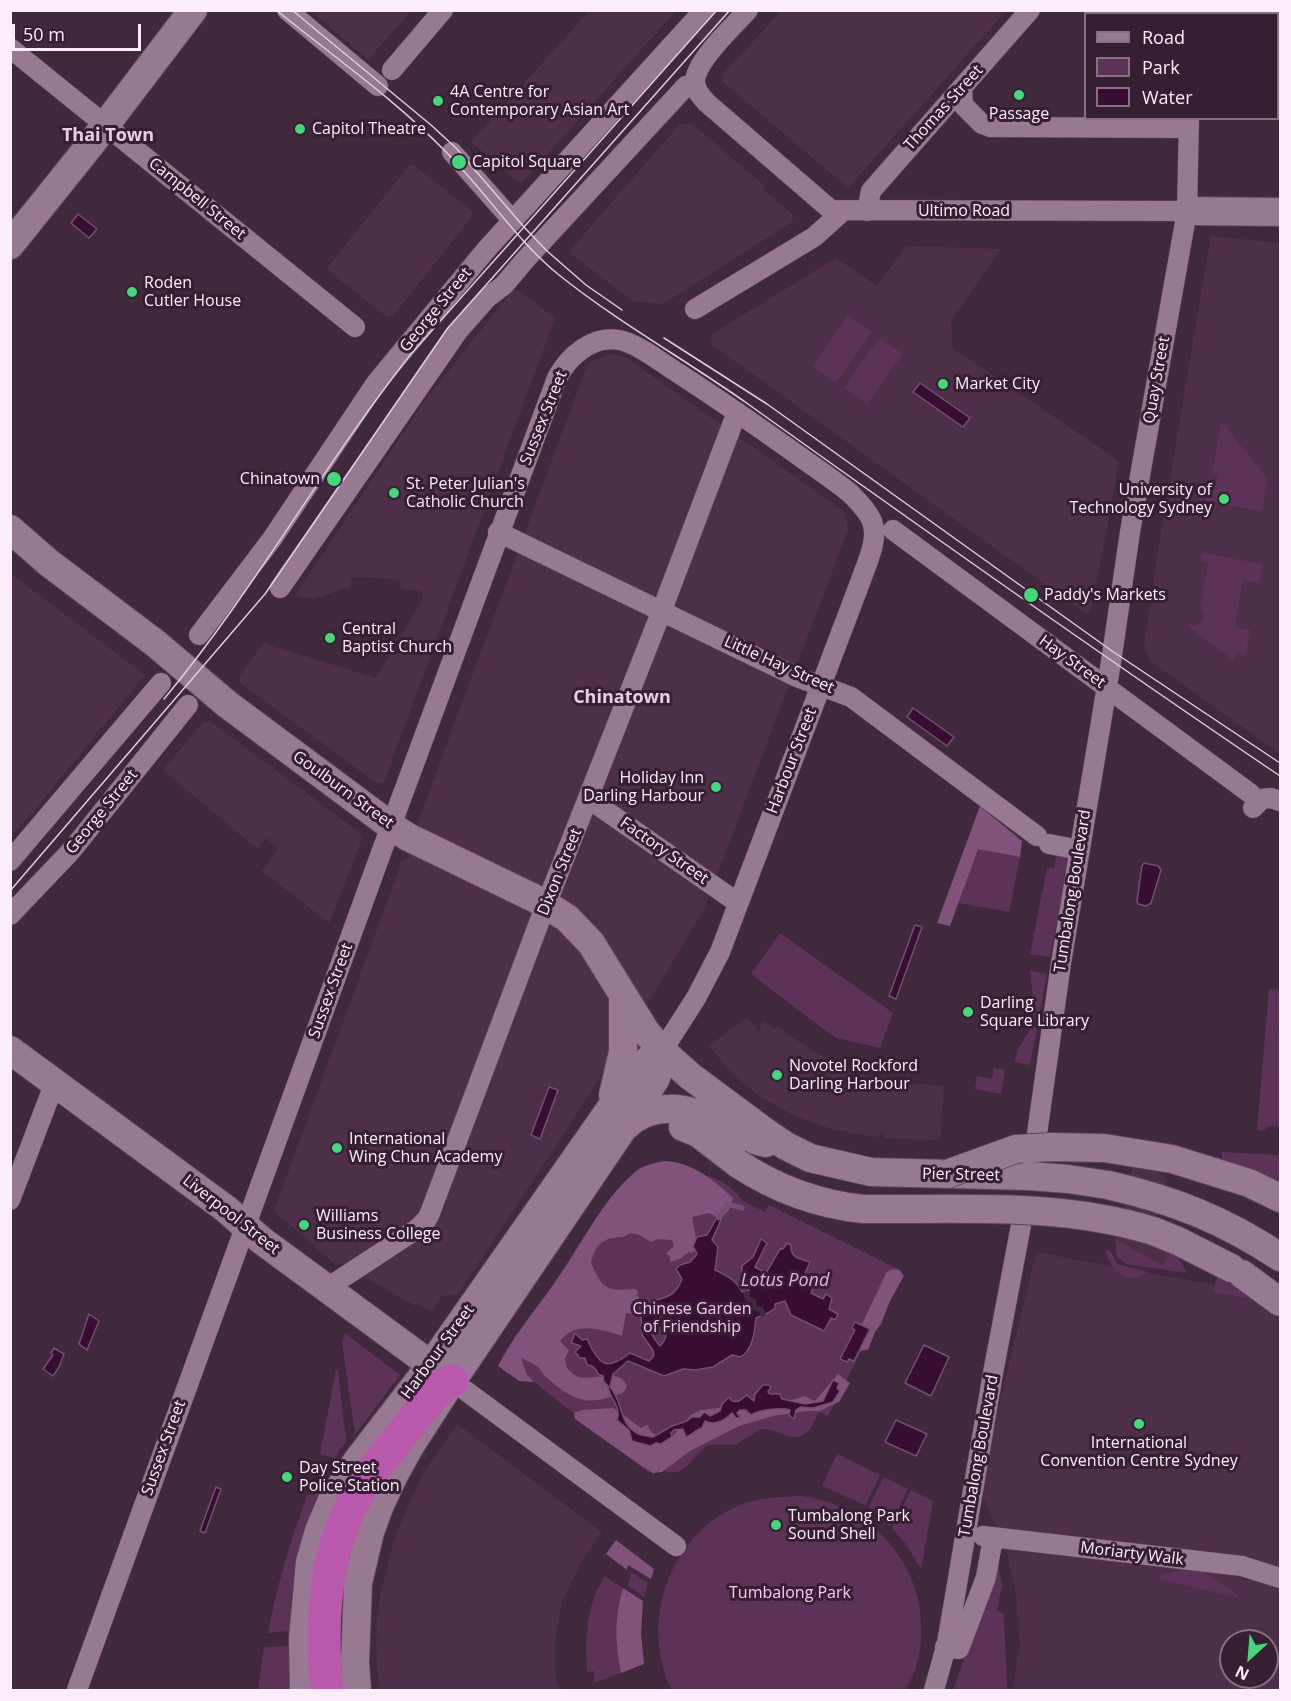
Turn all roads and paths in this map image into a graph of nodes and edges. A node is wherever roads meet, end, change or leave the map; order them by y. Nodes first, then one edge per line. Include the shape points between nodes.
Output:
1 (193, 10) edge
2 (287, 10) edge
3 (443, 10) edge
4 (704, 10) edge
5 (748, 10) edge
6 (1030, 10) edge
7 (10, 48) edge
8 (392, 70) dead end
9 (378, 86) dead end
10 (696, 86) junction
11 (962, 88) junction
12 (1190, 123) edge
13 (105, 124) junction
14 (452, 152) dead end
15 (843, 211) junction
16 (867, 211) junction
17 (1187, 212) junction
18 (1281, 212) edge
19 (513, 221) junction
20 (10, 245) edge
21 (695, 309) dead end
22 (355, 327) dead end
23 (737, 412) junction
24 (10, 529) edge
25 (892, 531) dead end
26 (498, 532) junction
27 (280, 588) dead end
28 (662, 610) junction
29 (199, 635) dead end
30 (1113, 641) joint
31 (161, 683) dead end
32 (820, 685) junction
33 (1107, 688) junction
34 (188, 705) dead end
35 (589, 799) junction
36 (1281, 801) edge
37 (391, 826) junction
38 (1080, 850) junction
39 (10, 861) edge
40 (738, 903) junction
41 (547, 905) junction
42 (10, 915) edge
43 (623, 993) junction
44 (10, 1050) edge
45 (662, 1051) junction
46 (55, 1082) junction
47 (616, 1119) junction
48 (768, 1139) junction
49 (1036, 1141) dead end
50 (948, 1174) junction
51 (1249, 1183) junction
52 (1281, 1189) edge
53 (1281, 1198) edge
54 (10, 1200) edge
55 (1022, 1220) dead end
56 (246, 1225) junction
57 (1281, 1257) edge
58 (327, 1288) junction
59 (1281, 1302) edge
60 (450, 1379) junction
61 (676, 1546) dead end
62 (1281, 1578) edge
63 (945, 1647) junction
64 (76, 1690) edge
65 (304, 1690) edge
66 (327, 1690) edge
67 (357, 1690) edge
68 (934, 1690) edge

1 - 13 main road
2 - 9 street
3 - 8 street
4 - 19 street, George Street
5 - 10 street via 701,65
6 - 11 street, Thomas Street
7 - 13 street, Campbell Street
10 - 15 street, Ultimo Road via 707,103 829,209
10 - 27 street, George Street via 686,86 458,331
11 - 12 street via 963,105 990,127
11 - 16 street, Thomas Street via 871,191
12 - 17 street, Quay Street
13 - 20 main road
13 - 22 street, Campbell Street
14 - 19 street
15 - 16 street, Ultimo Road
15 - 21 street via 811,239
16 - 17 street, Ultimo Road
17 - 18 main road, Ultimo Road
17 - 30 street, Quay Street
19 - 29 street, George Street via 376,383 272,539
23 - 26 street, Sussex Street via 631,344 606,340 585,348 567,362 554,384
23 - 28 street, Dixon Street
23 - 32 street, Harbour Street via 827,476 858,501 871,519 874,534 865,570
24 - 37 main road, Goulburn Street via 226,704
25 - 33 street, Hay Street
26 - 28 street, Little Hay Street
26 - 37 street, Sussex Street
28 - 32 street, Little Hay Street
28 - 35 street, Dixon Street
30 - 33 street, Tumbalong Boulevard
31 - 39 street
32 - 38 street, Little Hay Street via 851,697 1043,840
32 - 40 street, Harbour Street
33 - 36 street, Hay Street via 1252,801
33 - 38 street, Tumbalong Boulevard
34 - 42 street, George Street via 71,850
35 - 40 street, Factory Street
35 - 41 street, Dixon Street
37 - 41 main road, Goulburn Street
37 - 56 street, Sussex Street
38 - 49 street, Tumbalong Boulevard
40 - 45 street, Harbour Street via 709,974
41 - 43 main road, Goulburn Street via 567,918 591,943
41 - 58 street, Dixon Street via 427,1219
43 - 45 main road, Goulburn Street
43 - 47 main road via 623,1052
44 - 46 main road, Liverpool Street
45 - 47 main road, Harbour Street via 641,1065
45 - 48 main road, Pier Street
46 - 54 street
46 - 56 main road, Liverpool Street
47 - 48 main road via 652,1111 684,1110
47 - 59 main road, bridge via 698,1133 771,1184 840,1206 1066,1212 1128,1223 1178,1241 1237,1271
47 - 60 main road, Harbour Street
48 - 50 main road, Pier Street via 810,1158 860,1170
50 - 51 main road, bridge via 1016,1149 1104,1148 1172,1159
50 - 57 main road, Pier Street, bridge via 1068,1179 1149,1194 1228,1225
51 - 52 main road
51 - 53 main road
55 - 63 street, Tumbalong Boulevard
56 - 58 main road, Liverpool Street
56 - 64 street, Sussex Street
58 - 60 main road, Liverpool Street
60 - 61 street, Liverpool Street
60 - 65 main road, Harbour Street via 357,1461 332,1500 310,1562 303,1638
60 - 66 highway via 375,1468 347,1514 328,1584 324,1663
60 - 67 main road, Harbour Street via 399,1466 370,1532 358,1583
62 - 63 street, Moriarty Walk via 1242,1566 988,1537 986,1577 959,1649
63 - 68 street, Tumbalong Boulevard

